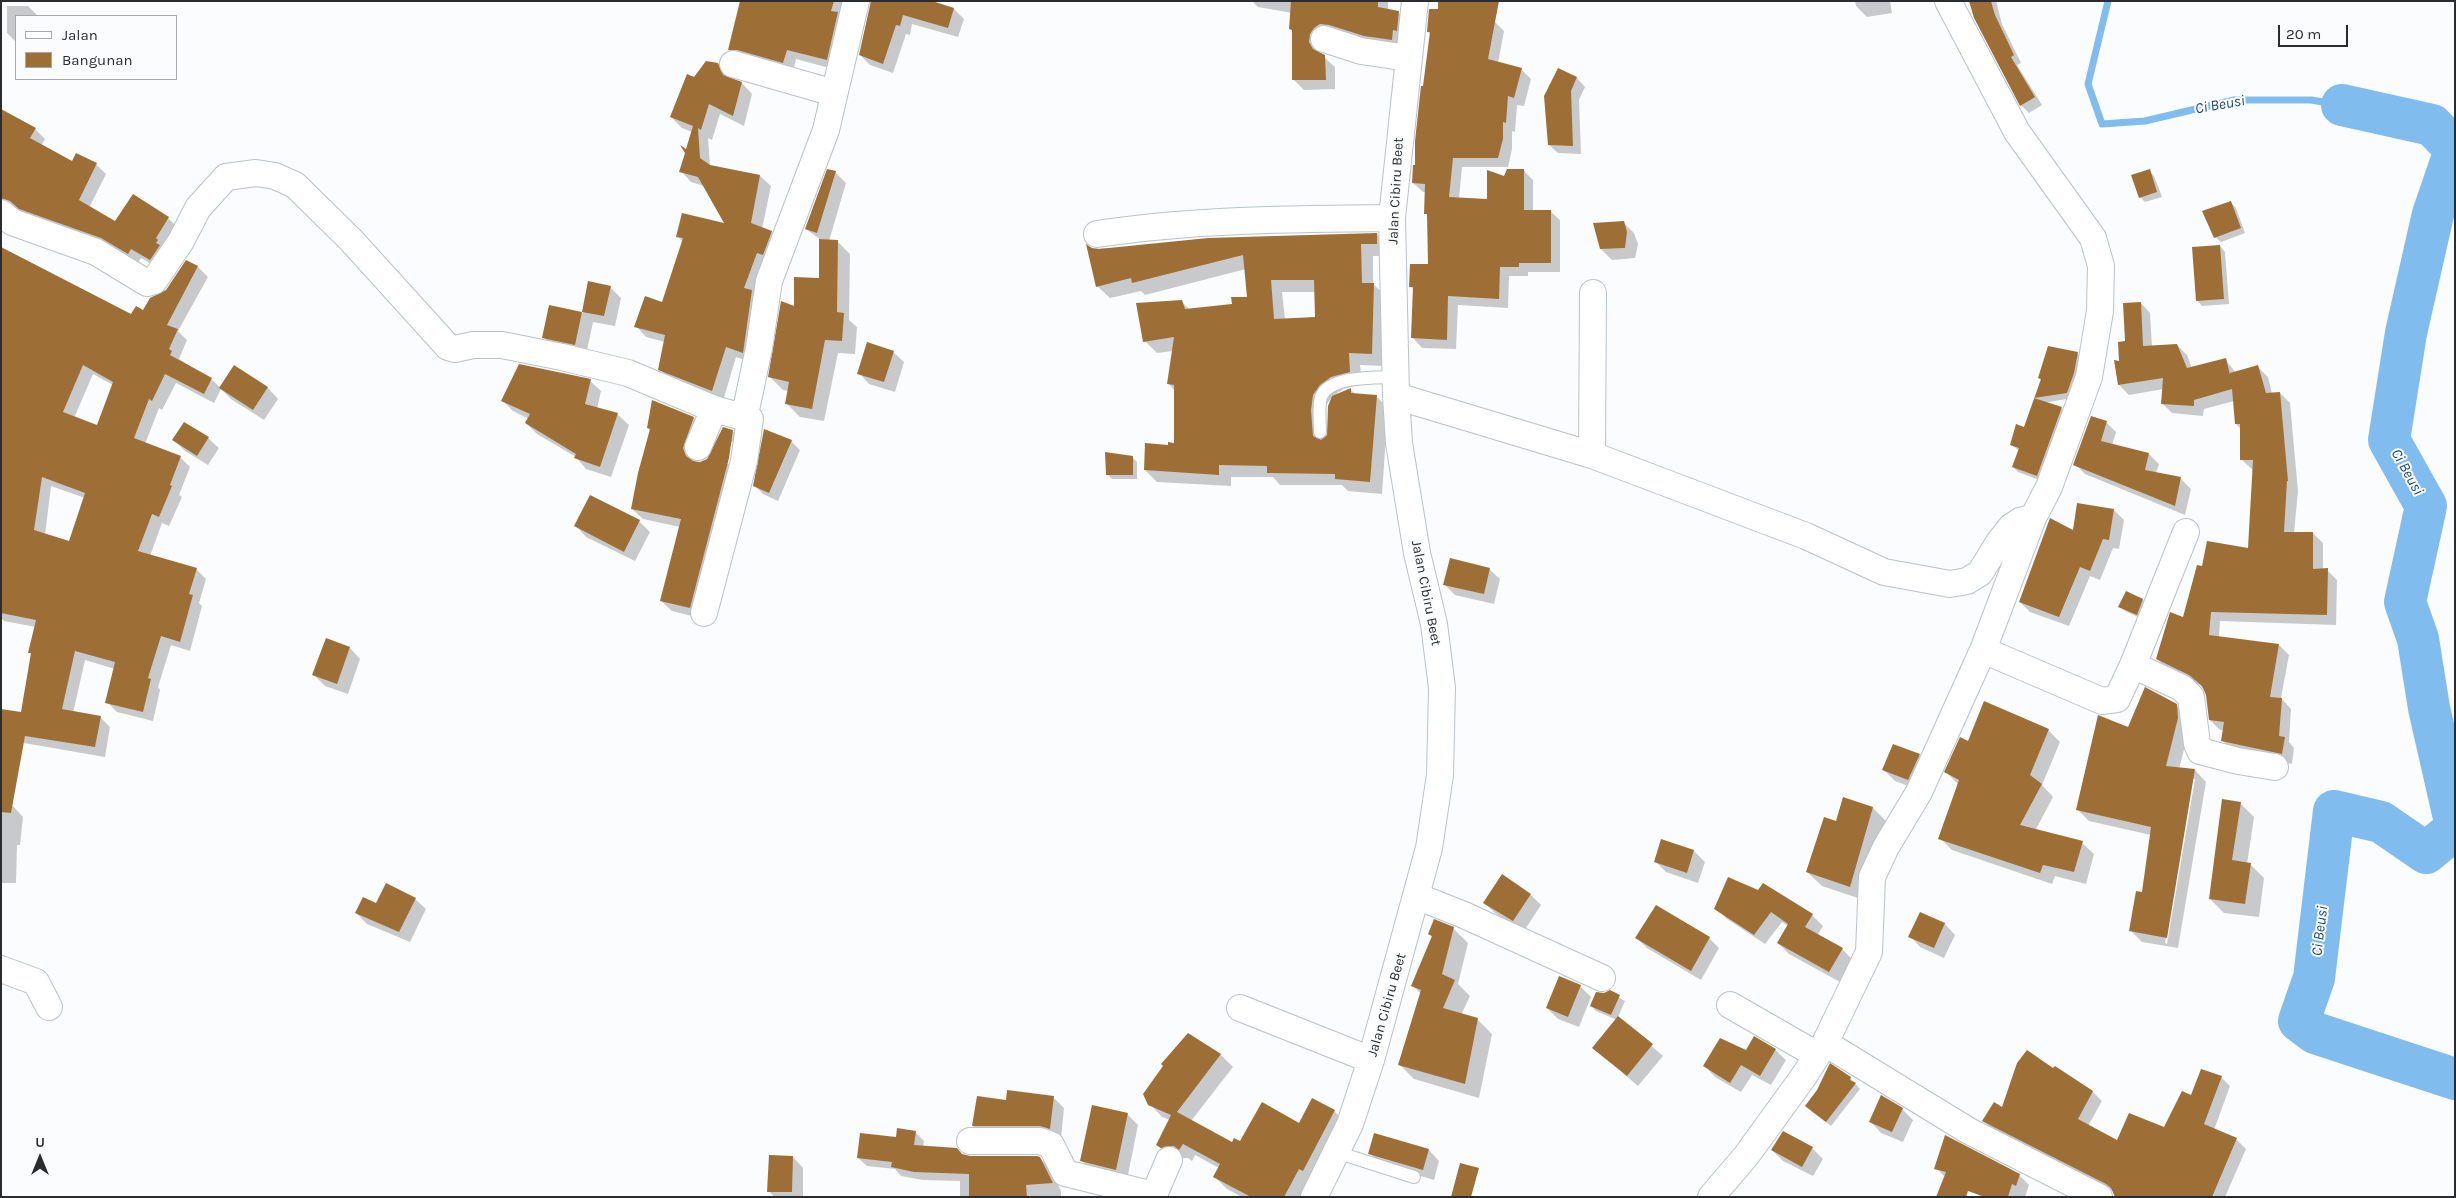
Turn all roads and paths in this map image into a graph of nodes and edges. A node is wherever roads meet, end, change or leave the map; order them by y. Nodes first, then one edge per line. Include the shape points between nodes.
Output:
1 (856, 1) edge
2 (1414, 1) edge
3 (1948, 1) edge
4 (1324, 39) dead end
5 (1408, 58) junction
6 (733, 64) dead end
7 (834, 93) junction
8 (1, 213) edge
9 (1392, 218) junction
10 (1097, 234) dead end
11 (1594, 293) dead end
12 (1396, 387) junction
13 (714, 409) junction
14 (742, 417) junction
15 (1320, 432) dead end
16 (698, 446) dead end
17 (1592, 455) junction
18 (2033, 518) junction
19 (2186, 532) dead end
20 (704, 613) dead end
21 (1983, 650) junction
22 (2133, 665) junction
23 (2275, 767) dead end
24 (1416, 896) junction
25 (1, 969) edge
26 (1602, 978) dead end
27 (1730, 1005) dead end
28 (49, 1007) dead end
29 (1240, 1008) dead end
30 (1821, 1049) junction
31 (1371, 1060) junction
32 (970, 1141) dead end
33 (1336, 1152) junction
34 (1169, 1160) dead end
35 (1414, 1177) dead end
36 (1154, 1196) edge
37 (1714, 1196) edge
38 (1314, 1197) edge
39 (2099, 1197) edge

1 - 7 street
2 - 5 street, Jalan Cibiru Beet
3 - 18 street via 2017,132 2093,238 2101,266 2100,311 2089,377 2049,487
4 - 5 street via 1361,51
5 - 9 street, Jalan Cibiru Beet
6 - 7 street
7 - 14 street via 826,130 769,281 759,348
8 - 13 street via 12,222 96,252 147,283 154,281 198,208 226,177 256,173 275,176 295,185 351,240 448,347 502,345 562,357 628,373
9 - 10 street via 1292,219
9 - 12 street, Jalan Cibiru Beet
11 - 17 street
12 - 15 lane via 1357,379 1326,389 1320,399
12 - 17 street
12 - 24 street, Jalan Cibiru Beet via 1399,443 1417,553 1434,624 1442,688 1440,775
13 - 14 street
13 - 16 street
14 - 20 street via 750,419 751,427
17 - 18 street via 1806,536 1884,572 1950,584 1967,581 1980,573 2011,527
18 - 21 street
19 - 22 street
21 - 22 street via 2102,701 2117,700
21 - 30 street via 1919,792 1872,877 1869,952
22 - 23 street via 2182,688 2190,697 2200,751
24 - 26 street
24 - 31 street, Jalan Cibiru Beet
25 - 28 street via 36,982
27 - 30 street
29 - 31 street
30 - 37 street
30 - 39 street via 1969,1131
31 - 33 street, Jalan Cibiru Beet via 1350,1124
32 - 36 street via 1040,1141 1051,1145 1065,1173
33 - 35 lane
33 - 38 street, Jalan Cibiru Beet
34 - 36 street

